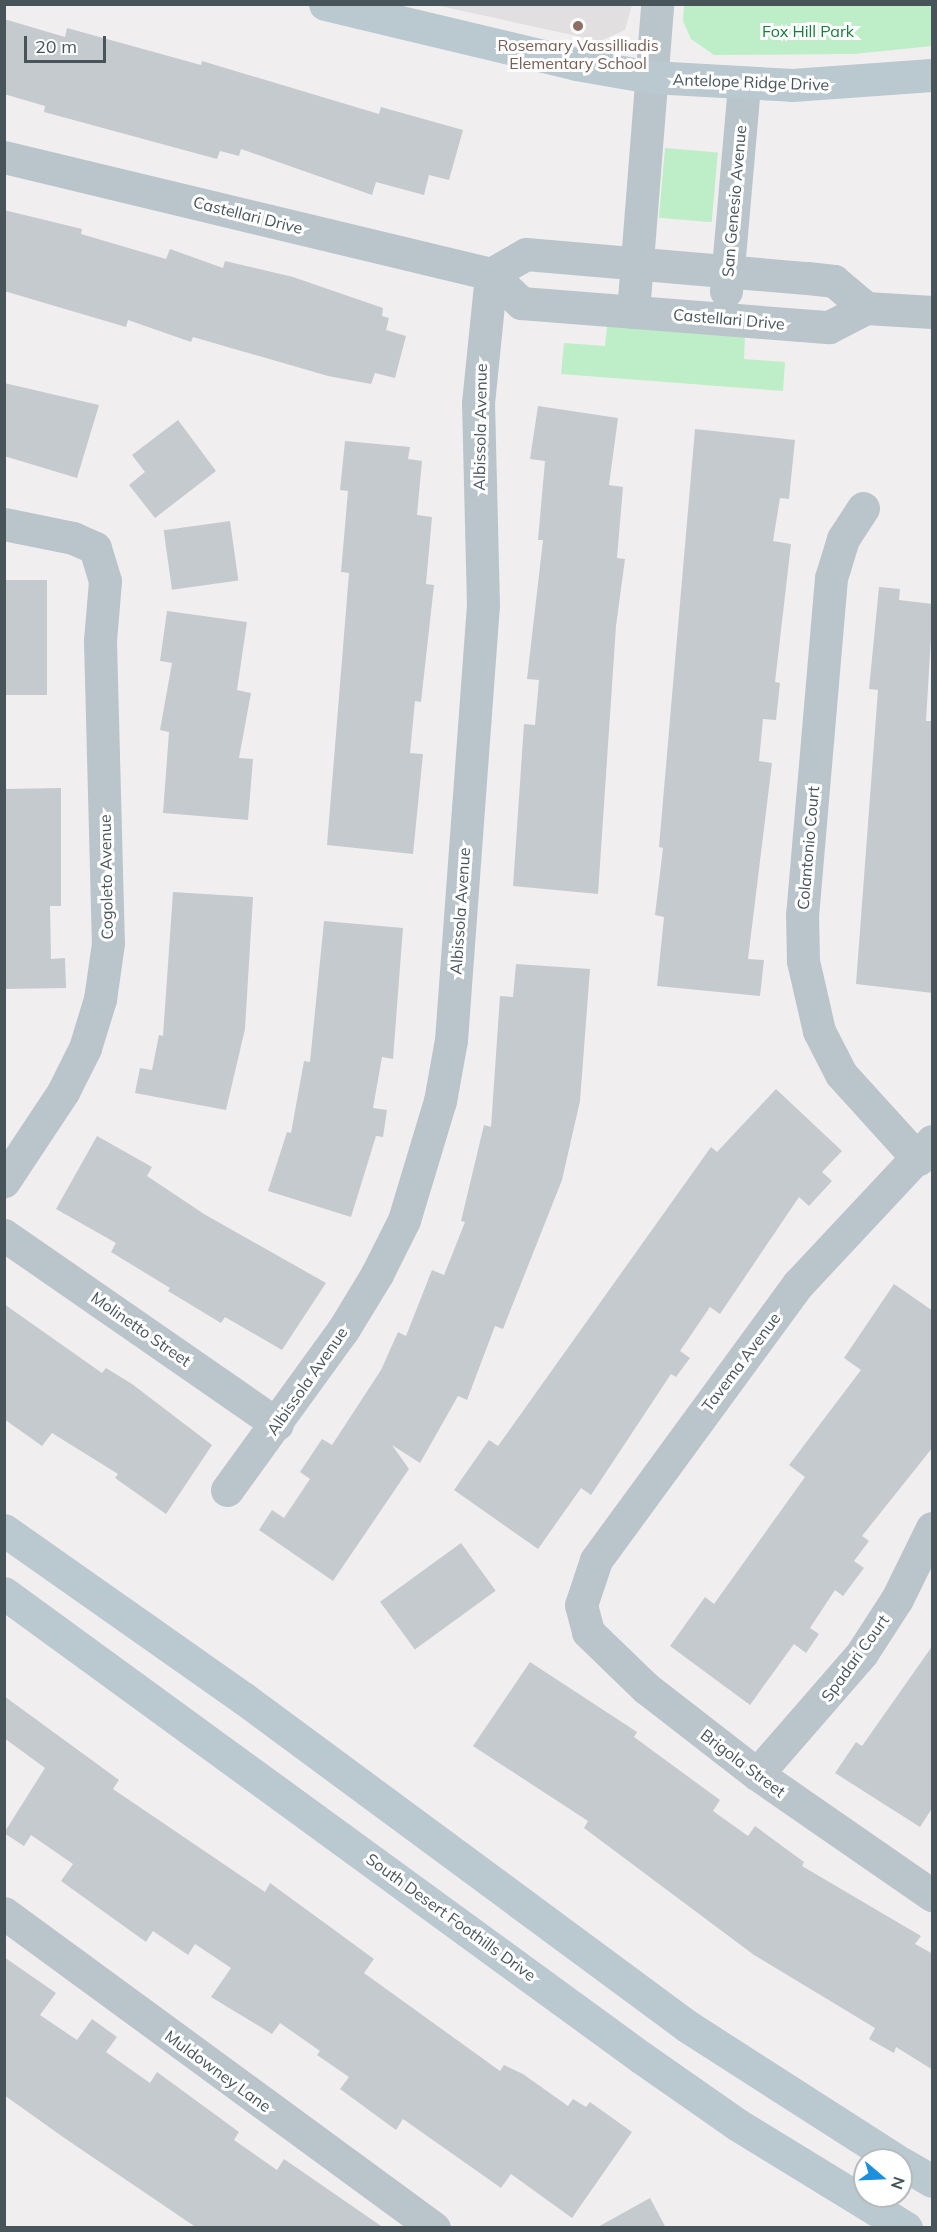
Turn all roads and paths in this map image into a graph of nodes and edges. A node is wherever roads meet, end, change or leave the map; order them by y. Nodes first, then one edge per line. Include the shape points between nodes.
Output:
1 (326, 4) edge
2 (657, 4) edge
3 (933, 75) edge
4 (651, 77) junction
5 (744, 84) junction
6 (4, 157) edge
7 (636, 264) junction
8 (728, 271) junction
9 (491, 274) junction
10 (866, 308) junction
11 (633, 312) junction
12 (933, 312) edge
13 (724, 319) junction
14 (863, 508) dead end
15 (4, 524) edge
16 (926, 1150) edge
17 (4, 1181) edge
18 (4, 1235) edge
19 (277, 1424) junction
20 (227, 1490) dead end
21 (933, 1528) edge
22 (4, 1530) edge
23 (4, 1593) edge
24 (581, 1605) joint
25 (757, 1774) junction
26 (933, 1895) edge
27 (4, 1913) edge
28 (877, 2148) edge
29 (913, 2170) edge
30 (933, 2181) edge
31 (434, 2228) edge
32 (906, 2228) edge

1 - 4 main road, Antelope Ridge Drive via 576,64
2 - 4 street
3 - 5 main road, Antelope Ridge Drive via 844,85
4 - 5 main road, Antelope Ridge Drive
4 - 7 street
5 - 8 street, San Genesio Avenue
6 - 9 street, Castellari Drive
7 - 8 street
7 - 9 street via 526,254
7 - 11 street
8 - 10 street via 834,281
8 - 13 street, San Genesio Avenue
9 - 11 street, Castellari Drive via 521,303
9 - 19 street, Albissola Avenue via 478,403 483,606 451,1040 440,1101 412,1197 377,1274
10 - 12 street
10 - 13 street, Castellari Drive via 829,327
11 - 13 street, Castellari Drive
14 - 16 street, Colantonio Court via 843,539 831,578 802,914 803,961 819,1030 841,1074
15 - 17 street, Cogoleto Avenue via 74,538 95,548 105,581 100,641 108,943 100,999 85,1048 63,1092
16 - 24 street, Tavema Avenue via 798,1284 596,1560
18 - 19 street, Molinetto Street
19 - 20 street, Albissola Avenue
21 - 25 street, Spadari Court via 897,1599 862,1653
22 - 28 main road via 243,1698 687,2026
23 - 32 main road, South Desert Foothills Drive via 642,2058 738,2125
24 - 25 street, Brigola Street via 588,1632 598,1644
25 - 26 street, Brigola Street
27 - 31 street, Muldowney Lane
29 - 30 main road

